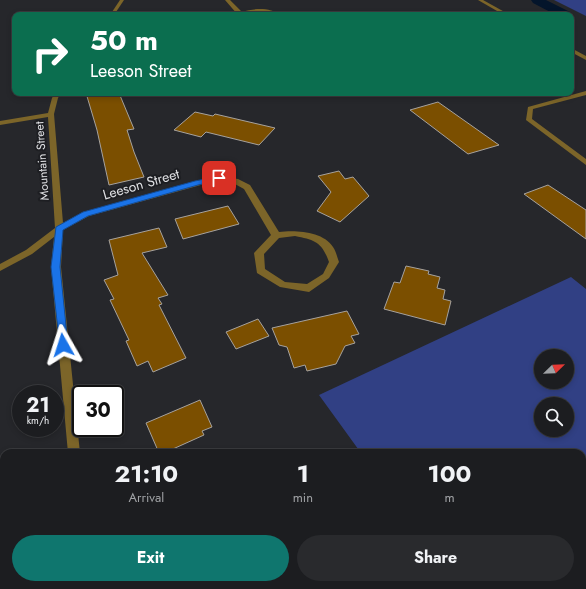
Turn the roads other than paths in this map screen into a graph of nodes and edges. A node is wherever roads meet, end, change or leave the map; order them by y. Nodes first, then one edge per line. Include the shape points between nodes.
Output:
1 (122, 0) edge
2 (227, 0) edge
3 (480, 0) edge
4 (114, 12) edge
5 (239, 12) edge
6 (252, 12) edge
7 (272, 12) edge
8 (502, 12) edge
9 (574, 52) edge
10 (586, 58) edge
11 (586, 93) edge
12 (56, 96) edge
13 (51, 114) junction
14 (0, 123) edge
15 (586, 163) edge
16 (59, 229) junction
17 (276, 235) junction
18 (0, 268) edge
19 (74, 449) edge

1 - 4 street
2 - 5 street
3 - 8 street
6 - 7 street
9 - 10 street
11 - 15 street via 530,108 529,120
12 - 13 street, Mountain Street
13 - 14 street
13 - 16 street, Mountain Street
16 - 17 street, Leeson Street via 86,214 219,178 247,186
16 - 18 street, Leeson Street via 30,252
16 - 19 street, Mountain Street via 56,267
17 - 17 street via 259,253 260,271 282,285 309,288 326,276 334,262 329,248 314,238 295,233

